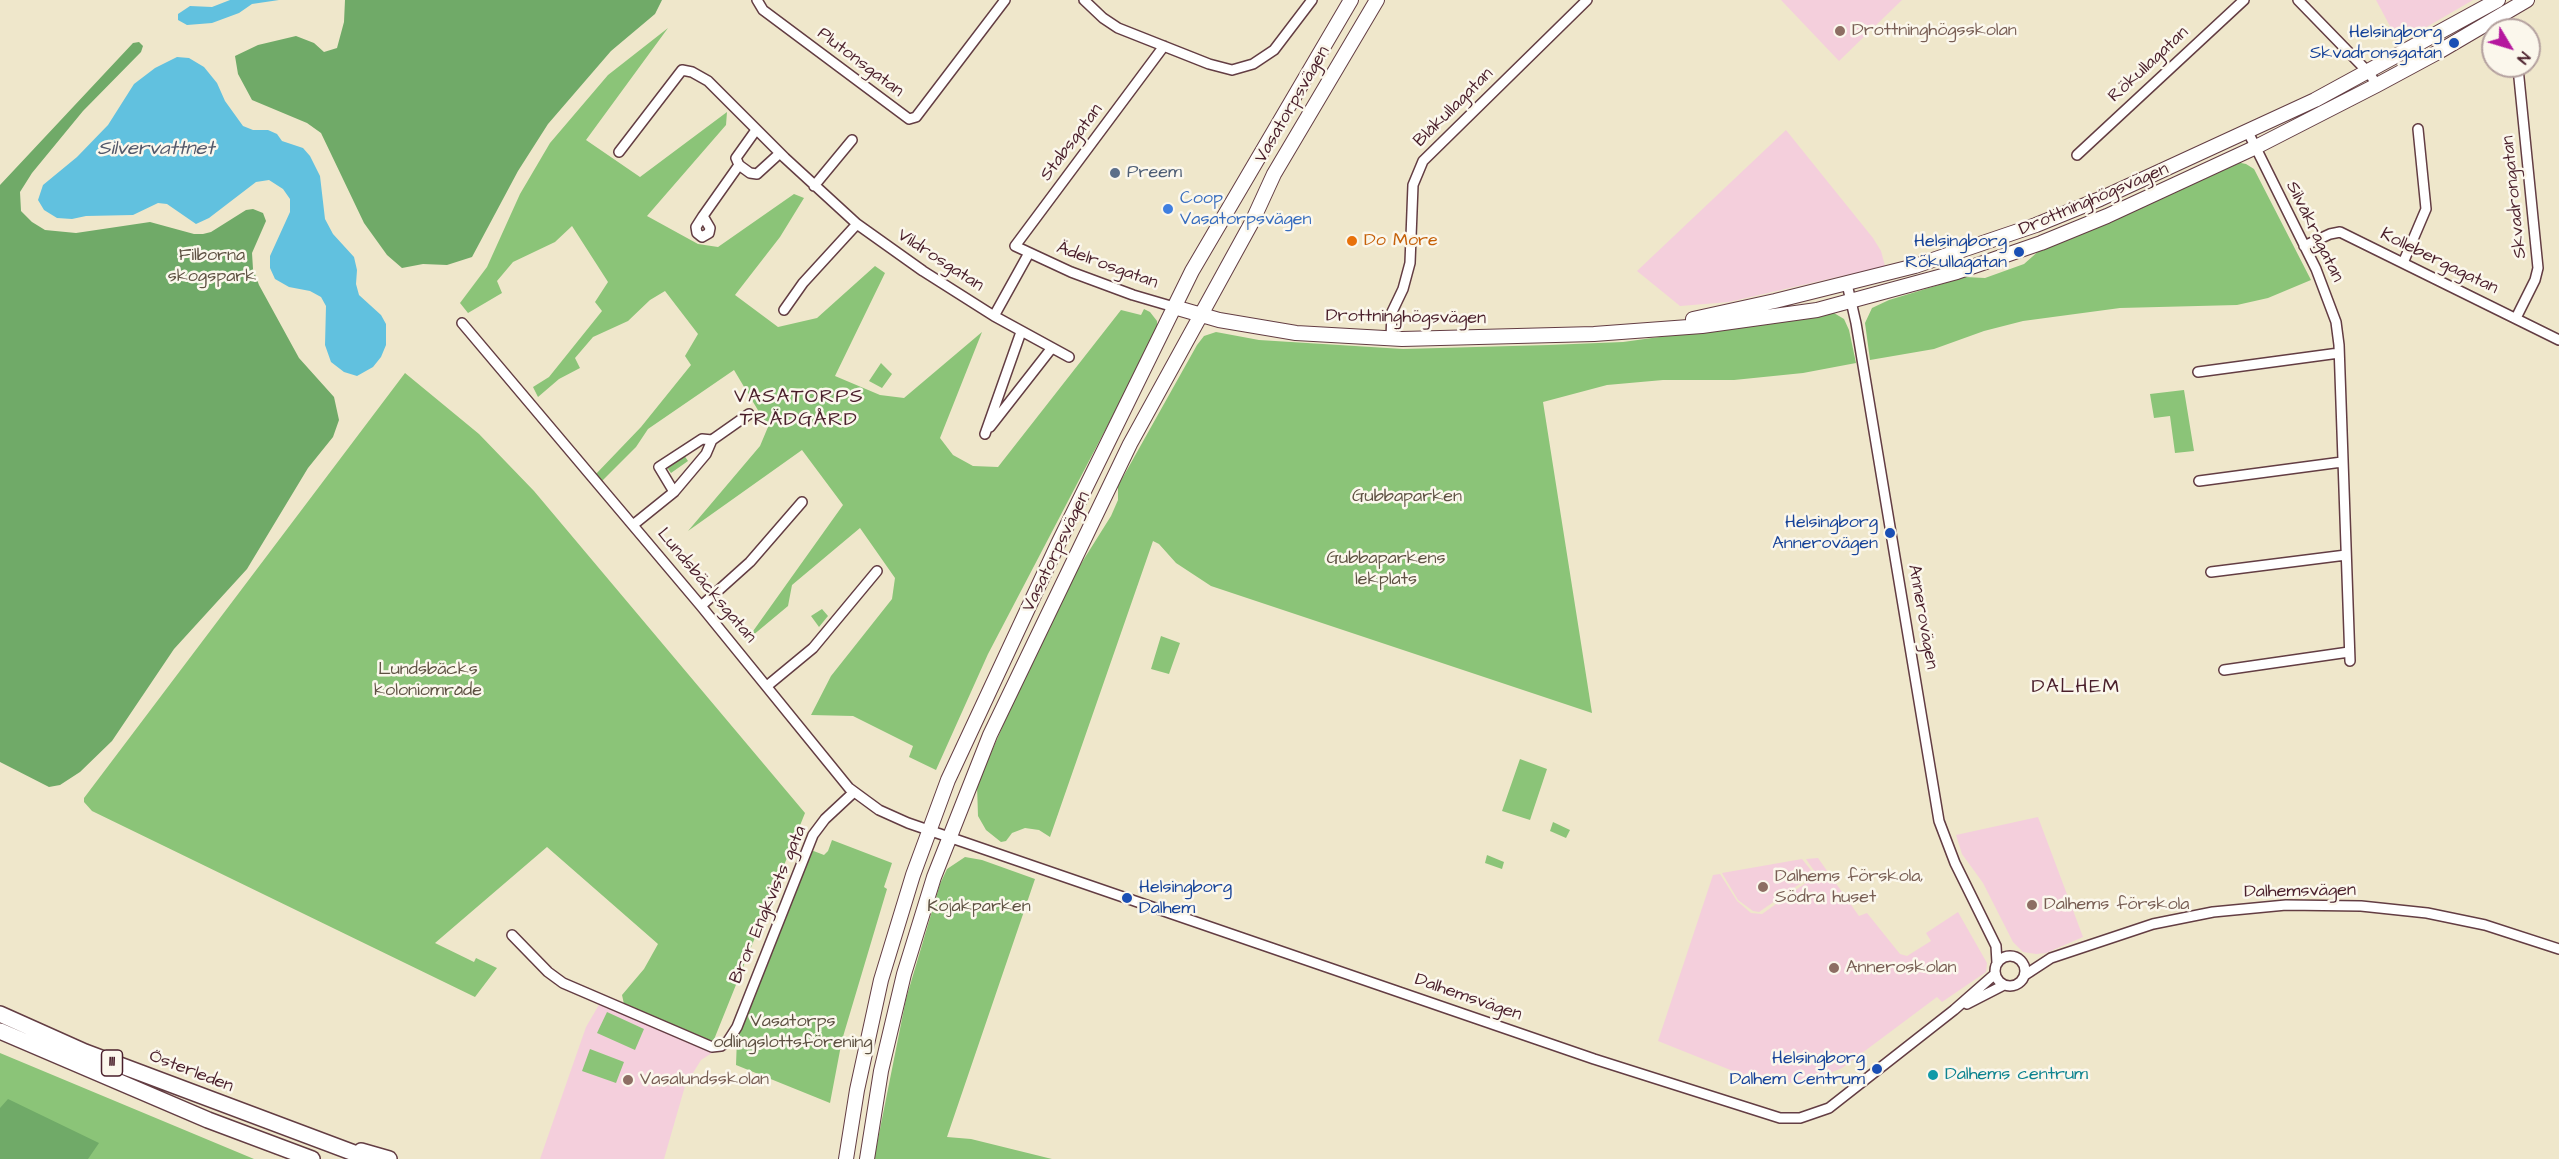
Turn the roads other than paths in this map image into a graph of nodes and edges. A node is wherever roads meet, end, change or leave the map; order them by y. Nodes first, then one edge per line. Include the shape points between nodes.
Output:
1 (757, 0) edge
2 (1005, 0) edge
3 (1084, 0) edge
4 (1312, 0) edge
5 (1351, 0) edge
6 (1377, 0) edge
7 (1587, 0) edge
8 (2244, 0) edge
9 (2298, 0) edge
10 (2498, 0) edge
11 (2527, 0) edge
12 (1164, 46) junction
13 (2369, 73) junction
14 (2519, 78) edge
15 (2377, 85) junction
16 (2418, 129) dead end
17 (756, 130) junction
18 (2247, 130) junction
19 (852, 140) dead end
20 (2254, 148) junction
21 (620, 152) dead end
22 (780, 153) junction
23 (2077, 155) dead end
24 (739, 165) junction
25 (814, 186) junction
26 (703, 216) dead end
27 (857, 224) junction
28 (2304, 246) junction
29 (1029, 253) junction
30 (2403, 263) junction
31 (1847, 284) junction
32 (1851, 302) junction
33 (1174, 307) junction
34 (784, 310) dead end
35 (1201, 314) junction
36 (994, 316) junction
37 (2516, 318) junction
38 (462, 323) dead end
39 (1641, 330) junction
40 (1021, 332) junction
41 (1391, 338) junction
42 (2559, 340) edge
43 (1051, 349) junction
44 (2339, 353) junction
45 (1069, 357) dead end
46 (2198, 372) dead end
47 (749, 414) dead end
48 (712, 440) junction
49 (2342, 462) junction
50 (2199, 481) dead end
51 (674, 492) junction
52 (802, 502) dead end
53 (633, 525) junction
54 (2346, 555) junction
55 (877, 571) dead end
56 (2211, 572) dead end
57 (701, 606) junction
58 (2224, 670) dead end
59 (767, 686) junction
60 (854, 792) junction
61 (928, 831) junction
62 (948, 838) junction
63 (512, 935) dead end
64 (1996, 946) junction
65 (2559, 949) edge
66 (2009, 955) junction
67 (2022, 960) junction
68 (2045, 961) junction
69 (1997, 963) junction
70 (1995, 974) junction
71 (2025, 975) junction
72 (2004, 985) junction
73 (1954, 1010) junction
74 (0, 1014) edge
75 (0, 1031) edge
76 (303, 1135) junction
77 (312, 1159) edge
78 (370, 1159) edge
79 (389, 1159) edge
80 (846, 1159) edge
81 (867, 1159) edge

1 - 2 street, Plutonsgatan via 763,10 909,119 916,117
3 - 12 street via 1118,28
4 - 12 street via 1277,48 1241,68 1219,67
5 - 33 main road, Vasatorpsvägen via 1209,240
6 - 35 main road, Vasatorpsvägen via 1274,174
7 - 41 street, Blåkullagatan via 1424,161 1413,185 1410,263 1392,312
8 - 23 street, Rökullagatan
9 - 13 street
10 - 13 main road, Drottninghögsvägen
11 - 15 main road, Drottninghögsvägen
12 - 29 street, Stabsgatan via 1015,246
13 - 15 street
13 - 18 main road, Drottninghögsvägen
14 - 37 street, Skvadrongatan via 2538,257 2535,280
15 - 20 main road, Drottninghögsvägen
16 - 30 street via 2426,209
17 - 21 street, Vildrosgatan via 708,81 682,70
17 - 22 street, Vildrosgatan
17 - 24 street via 736,158
18 - 20 street, Silvåkragatan
18 - 31 main road, Drottninghögsvägen via 2036,225 1915,267
19 - 25 street
20 - 28 street, Silvåkragatan
20 - 32 main road, Drottninghögsvägen via 2041,243
22 - 24 street via 757,174
22 - 25 street, Vildrosgatan
24 - 26 street
25 - 27 street, Vildrosgatan
27 - 34 street
27 - 36 street, Vildrosgatan
28 - 30 street, Kollebergagatan via 2340,232
28 - 44 street, Silvåkragatan via 2332,308
29 - 33 street, Ädelrosgatan via 1133,295
29 - 36 street, Vildrosgatan
30 - 37 street, Kollebergagatan
31 - 32 street, Annerovägen
31 - 39 main road, Drottninghögsvägen
32 - 39 main road, Drottninghögsvägen via 1702,326
32 - 64 street, Annerovägen via 1939,821
33 - 35 main road, Drottninghögsvägen
33 - 61 main road, Vasatorpsvägen via 1014,636
35 - 41 main road, Drottninghögsvägen via 1296,333
35 - 62 main road, Vasatorpsvägen via 1074,557 990,735
36 - 40 street
37 - 42 street, Kollebergagatan
38 - 53 street, Lundsbäcksgatan
39 - 41 main road, Drottninghögsvägen via 1549,336
40 - 43 street
40 - 43 street via 985,434
43 - 45 street
44 - 46 street
44 - 49 street, Silvåkragatan
47 - 48 street
48 - 51 street via 706,454
48 - 51 street via 702,439 659,467
49 - 50 street
49 - 54 street, Silvåkragatan
51 - 53 street
52 - 57 street via 750,562
53 - 57 street, Lundsbäcksgatan
54 - 56 street
54 - 58 street, Silvåkragatan via 2350,657
55 - 59 street via 813,648
57 - 59 street, Lundsbäcksgatan
59 - 60 street, Lundsbäcksgatan
60 - 61 street, Lundsbäcksgatan via 879,810
60 - 63 street, Bror Engkvists gata via 813,835 737,1028 721,1046 712,1047 563,983
61 - 62 street, Lundsbäcksgatan
61 - 80 main road, Vasatorpsvägen via 882,980
62 - 73 street, Dalhemsvägen via 1594,1059 1780,1118 1800,1118 1829,1108
62 - 81 main road, Vasatorpsvägen via 891,1024
64 - 66 street, Annerovägen
64 - 69 street, Annerovägen
65 - 68 street, Dalhemsvägen via 2485,925 2427,913 2361,906 2286,905 2213,912 2153,924
66 - 67 street
66 - 69 street
67 - 68 street, Dalhemsvägen
67 - 71 street
68 - 71 street, Dalhemsvägen
69 - 70 street
70 - 72 street
70 - 73 street, Dalhemsvägen
71 - 72 street via 2019,984
72 - 73 street, Dalhemsvägen
74 - 76 main road, Österleden / 111 via 85,1052
75 - 77 main road, Österleden / 111 via 208,1120
76 - 78 main road, Österleden / 111
76 - 79 main road

